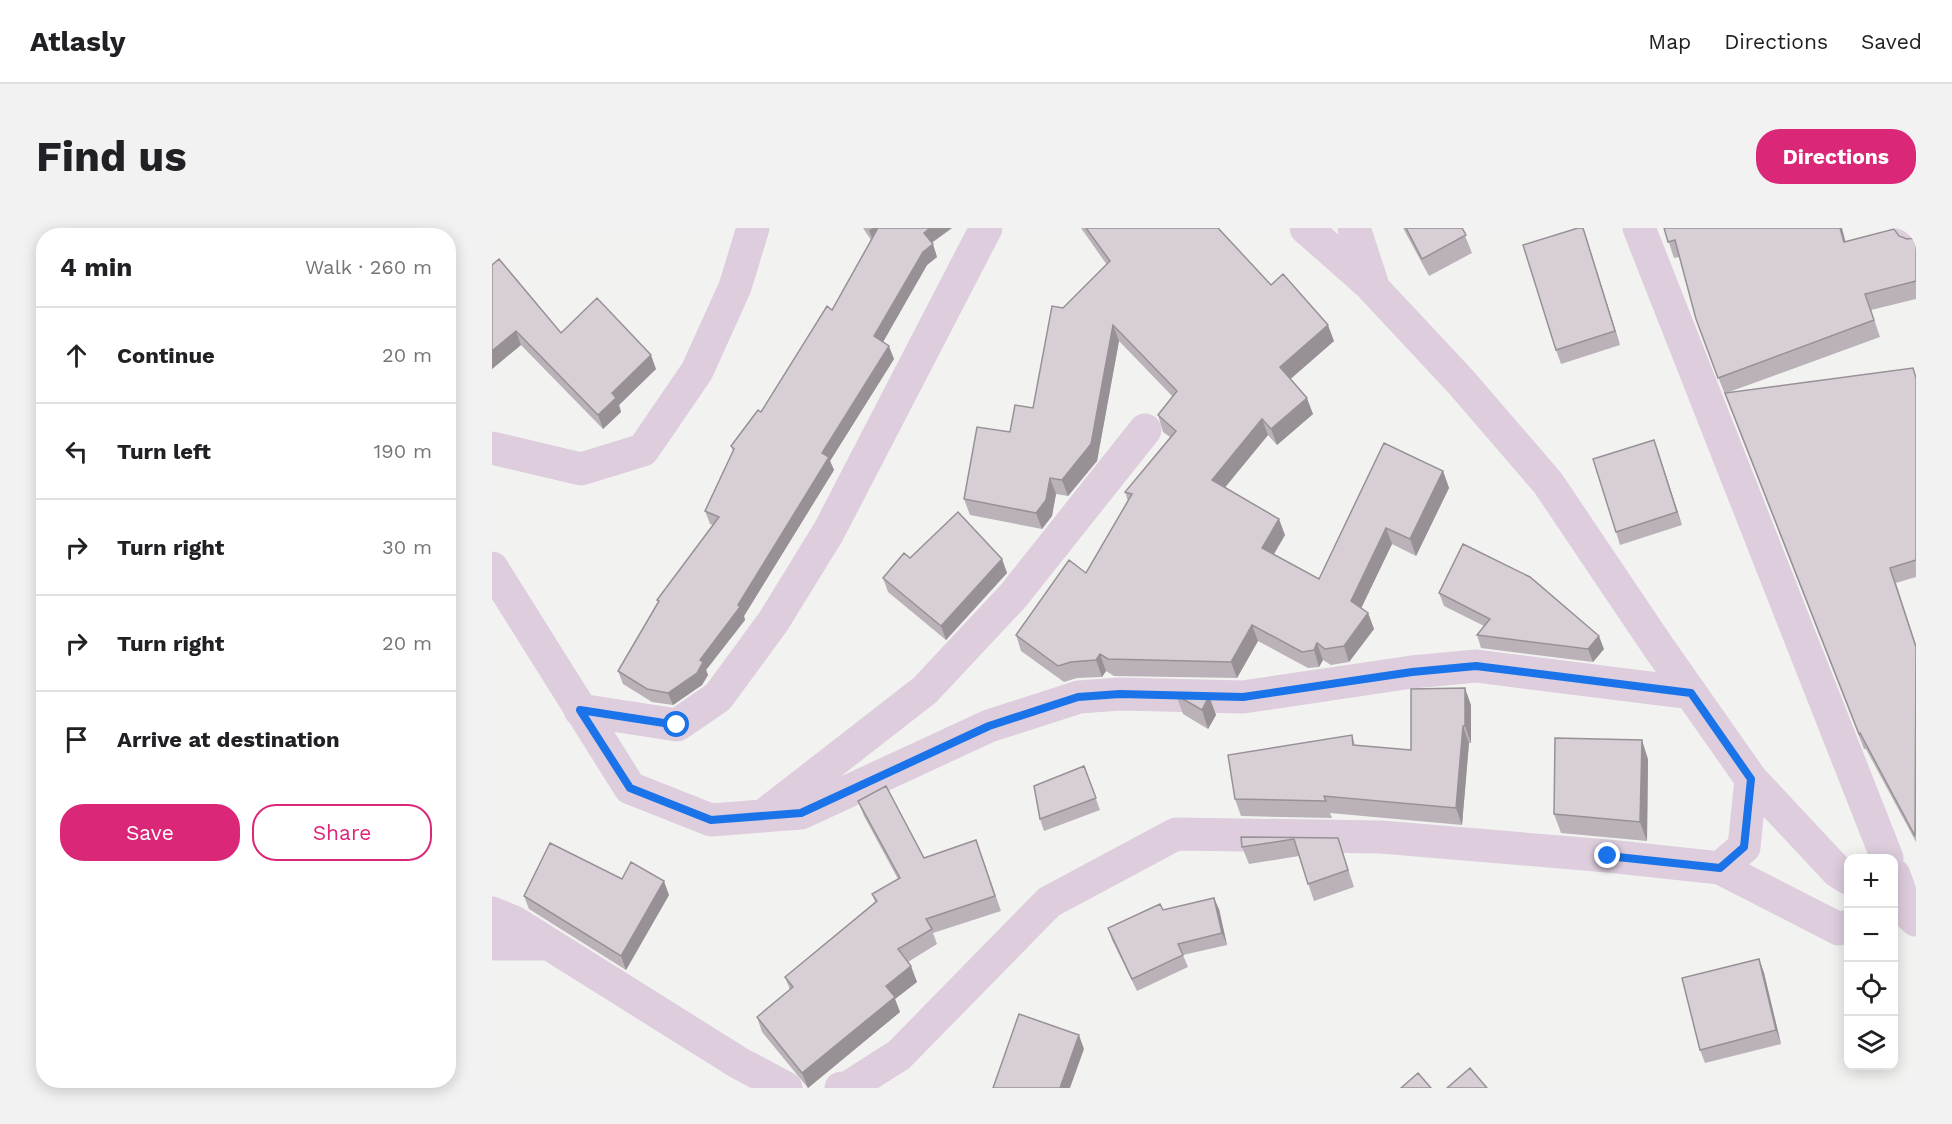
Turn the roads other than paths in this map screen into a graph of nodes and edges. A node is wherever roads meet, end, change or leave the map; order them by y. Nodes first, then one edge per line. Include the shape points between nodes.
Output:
1 (753, 228) edge
2 (986, 228) edge
3 (1306, 228) edge
4 (1354, 228) edge
5 (1639, 228) edge
6 (1912, 228) edge
7 (1916, 237) edge
8 (1374, 289) junction
9 (1145, 430) dead end
10 (492, 448) edge
11 (492, 568) edge
12 (1691, 693) junction
13 (580, 710) junction
14 (1751, 779) junction
15 (762, 816) junction
16 (1885, 854) edge
17 (1720, 868) junction
18 (1844, 875) edge
19 (1898, 894) edge
20 (492, 913) edge
21 (1903, 913) edge
22 (1844, 927) edge
23 (492, 944) edge
24 (549, 944) junction
25 (786, 1088) edge
26 (841, 1088) edge

1 - 10 street via 735,287 697,371 644,450 581,470
2 - 13 street via 829,531 773,622 718,697 677,725
3 - 8 street
4 - 8 street
5 - 16 street
6 - 7 street
8 - 12 street via 1548,483
9 - 15 street via 1013,596 925,690
11 - 13 street
12 - 14 street
12 - 15 street via 1476,666 1243,697 1078,697 989,726 801,813
13 - 15 street via 630,788 711,820
14 - 17 street via 1744,847
14 - 18 street
17 - 22 street via 1839,929
17 - 26 street via 1381,837 1176,834 1049,902 899,1055 849,1087
19 - 21 street
20 - 24 street
23 - 24 street
24 - 25 street via 739,1063

